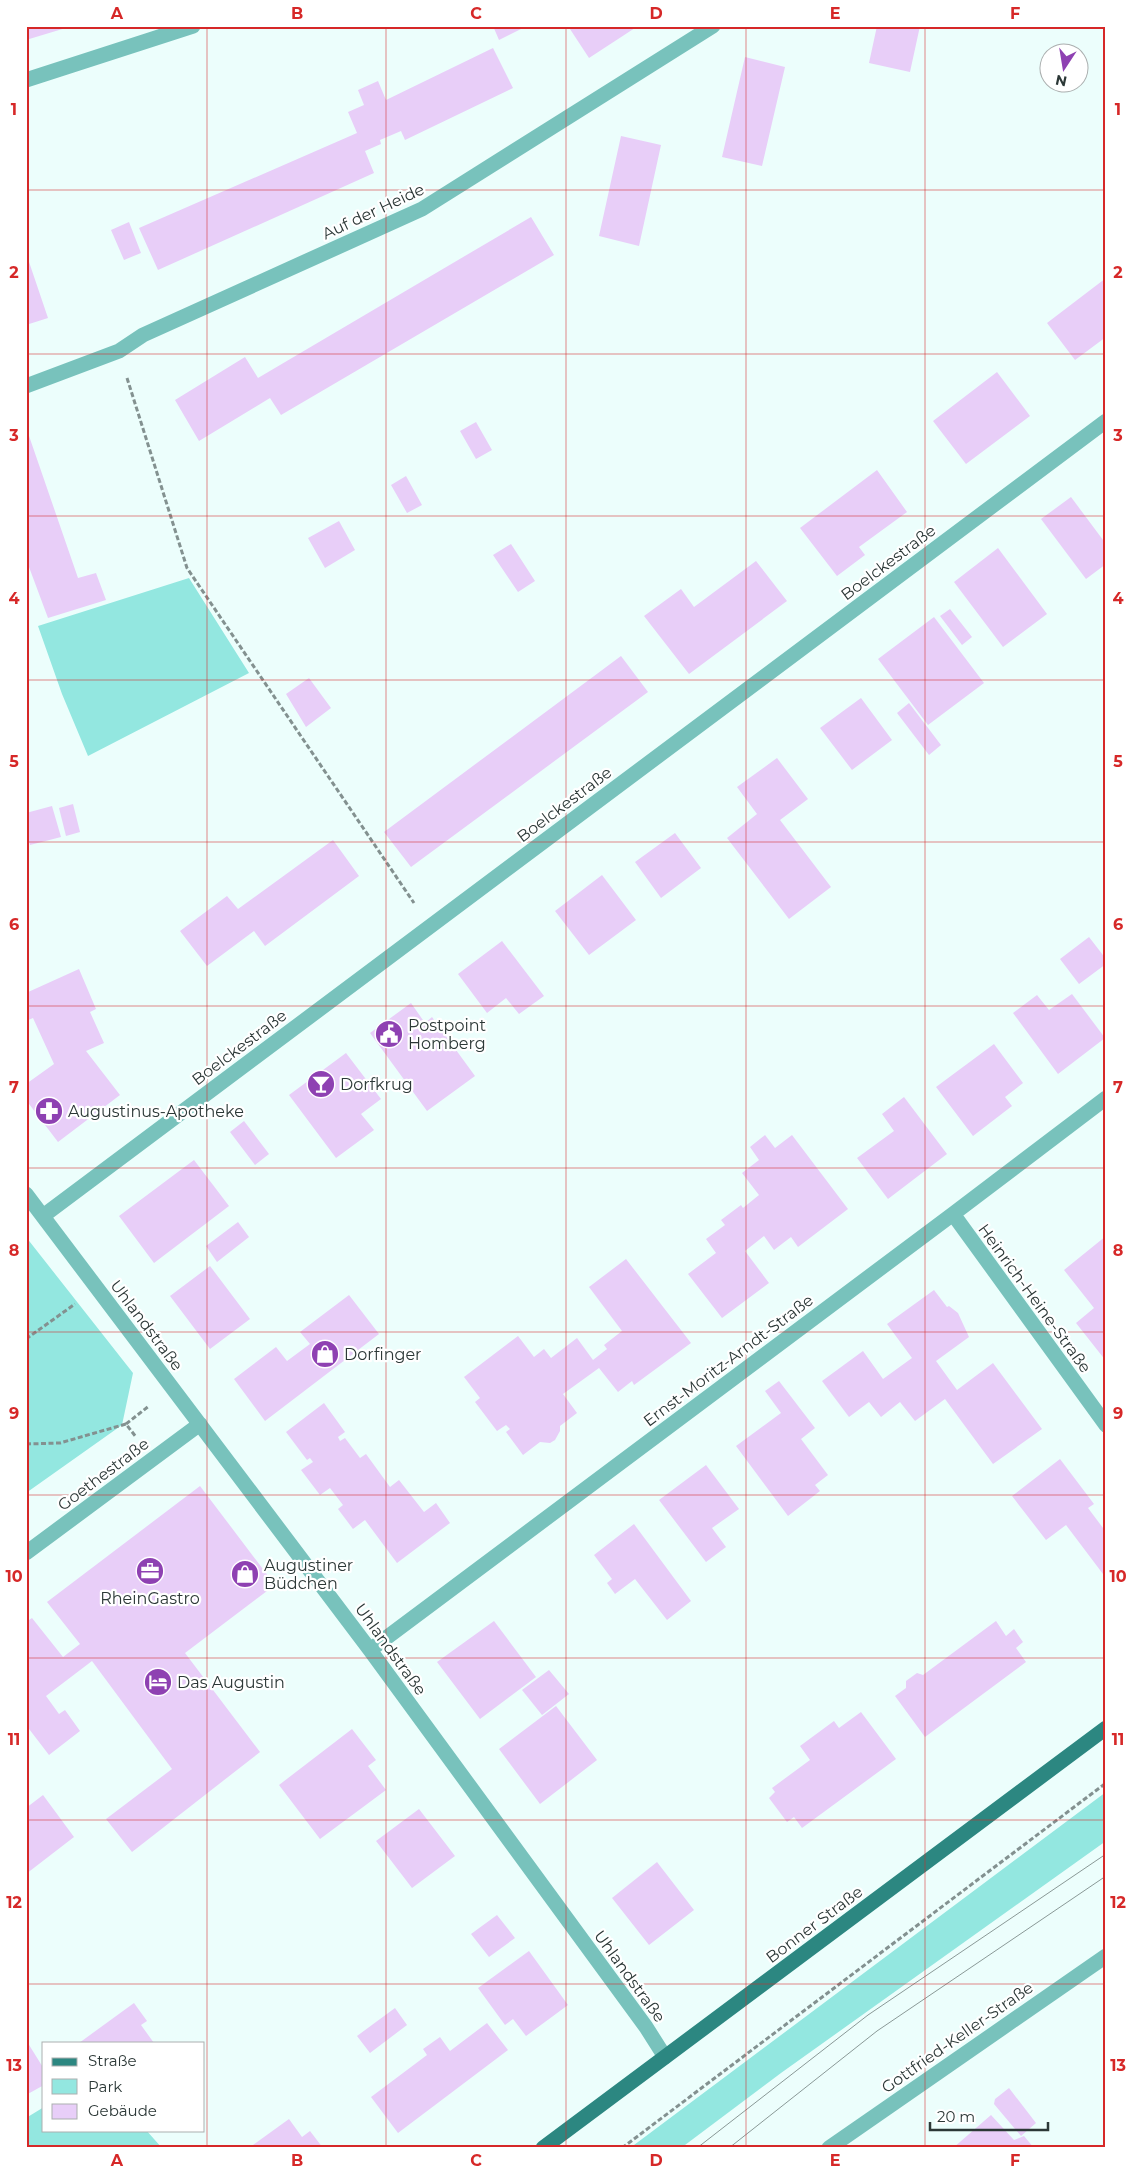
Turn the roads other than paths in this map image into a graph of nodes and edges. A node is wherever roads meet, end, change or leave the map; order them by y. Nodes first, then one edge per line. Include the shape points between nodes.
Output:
1 (193, 26) edge
2 (713, 26) edge
3 (26, 80) edge
4 (26, 386) edge
5 (1106, 421) edge
6 (1106, 1098) edge
7 (26, 1194) edge
8 (953, 1214) junction
9 (43, 1216) junction
10 (200, 1424) junction
11 (1106, 1425) edge
12 (26, 1553) edge
13 (370, 1650) junction
14 (1106, 1728) edge
15 (1106, 1956) edge
16 (665, 2058) junction
17 (543, 2148) edge
18 (829, 2148) edge

1 - 3 street
2 - 4 street, Auf der Heide via 422,210 143,335 119,351
5 - 9 street, Boelckestraße
6 - 8 street, Ernst-Moritz-Arndt-Straße
7 - 9 street, Uhlandstraße
8 - 11 street, Heinrich-Heine-Straße
8 - 13 street, Ernst-Moritz-Arndt-Straße
9 - 10 street, Uhlandstraße
10 - 12 street, Goethestraße
10 - 13 street, Uhlandstraße
13 - 16 street, Uhlandstraße via 646,2027
14 - 16 main road, Bonner Straße
15 - 18 street, Gottfried-Keller-Straße
16 - 17 main road, Bonner Straße

